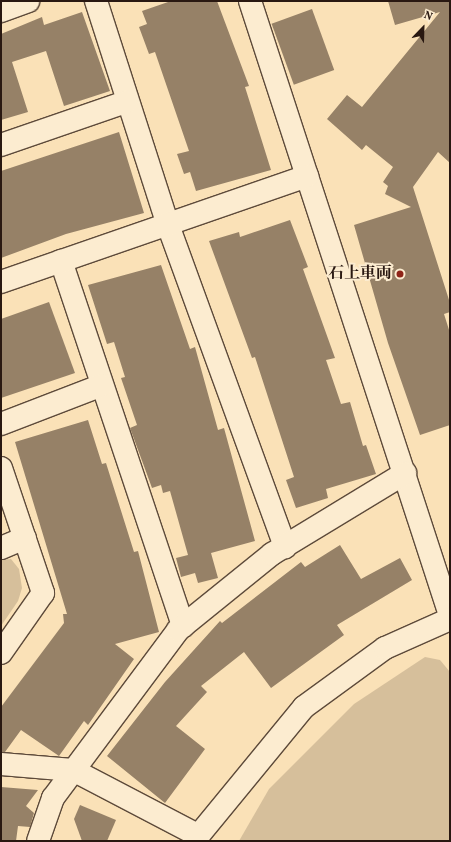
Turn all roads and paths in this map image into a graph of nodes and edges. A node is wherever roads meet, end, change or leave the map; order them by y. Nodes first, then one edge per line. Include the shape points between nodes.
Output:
1 (28, 1) edge
2 (96, 1) edge
3 (250, 1) edge
4 (1, 11) edge
5 (126, 102) junction
6 (1, 145) edge
7 (307, 176) junction
8 (168, 225) junction
9 (61, 261) junction
10 (1, 282) edge
11 (102, 385) junction
12 (1, 424) edge
13 (1, 468) edge
14 (405, 473) junction
15 (25, 538) junction
16 (285, 547) junction
17 (1, 548) edge
18 (450, 615) edge
19 (450, 619) edge
20 (183, 626) junction
21 (1, 653) edge
22 (1, 764) edge
23 (73, 770) junction
24 (197, 838) edge
25 (38, 841) edge

1 - 4 street
2 - 5 street
3 - 7 street
5 - 6 street
5 - 8 street
7 - 8 street
7 - 14 street
8 - 9 street
8 - 16 street
9 - 10 street
9 - 11 street
11 - 12 street
11 - 20 street
13 - 15 street
14 - 16 street
14 - 18 street
15 - 17 street
15 - 21 street via 43,592
16 - 20 street
19 - 24 street via 385,648 304,707
20 - 23 street
22 - 23 street
23 - 24 street
23 - 25 street via 53,798

